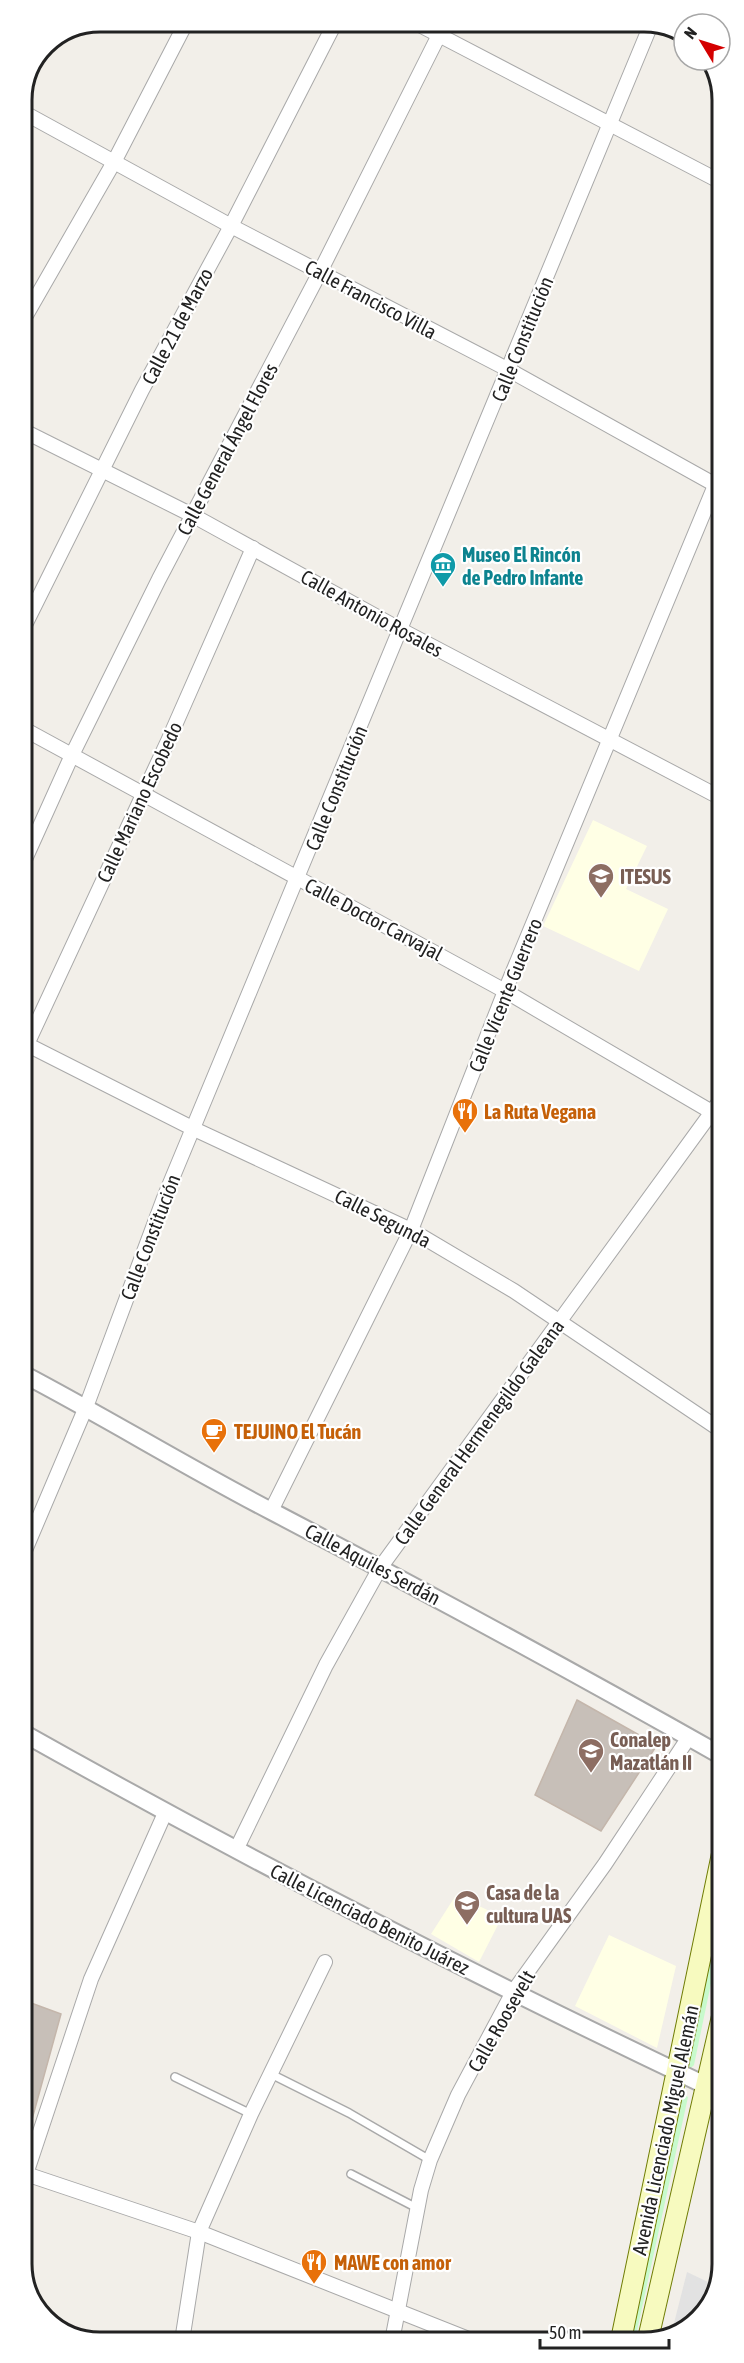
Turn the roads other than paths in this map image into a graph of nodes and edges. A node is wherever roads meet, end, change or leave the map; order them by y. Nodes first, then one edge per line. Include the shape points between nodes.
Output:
1 (181, 32) edge
2 (330, 32) edge
3 (433, 32) edge
4 (648, 32) edge
5 (439, 35) junction
6 (32, 117) edge
7 (610, 122) junction
8 (114, 162) junction
9 (712, 177) edge
10 (231, 226) junction
11 (320, 272) junction
12 (32, 305) edge
13 (509, 370) junction
14 (32, 435) edge
15 (102, 471) junction
16 (712, 483) edge
17 (712, 500) edge
18 (192, 515) junction
19 (253, 548) junction
20 (32, 611) edge
21 (401, 630) junction
22 (32, 733) edge
23 (609, 739) junction
24 (72, 755) junction
25 (712, 793) edge
26 (142, 795) junction
27 (32, 844) edge
28 (299, 879) junction
29 (506, 991) junction
30 (32, 1030) edge
31 (32, 1051) edge
32 (712, 1112) edge
33 (712, 1122) edge
34 (194, 1129) junction
35 (411, 1230) junction
36 (558, 1322) junction
37 (32, 1379) edge
38 (86, 1407) junction
39 (712, 1424) edge
40 (271, 1511) junction
41 (32, 1534) edge
42 (380, 1568) junction
43 (689, 1737) junction
44 (32, 1738) edge
45 (712, 1750) edge
46 (165, 1813) junction
47 (236, 1850) junction
48 (712, 1904) edge
49 (325, 1962) dead end
50 (513, 1992) junction
51 (678, 2072) junction
52 (271, 2074) junction
53 (176, 2077) dead end
54 (712, 2089) edge
55 (712, 2102) edge
56 (251, 2114) junction
57 (32, 2156) edge
58 (430, 2160) junction
59 (351, 2174) dead end
60 (32, 2176) edge
61 (417, 2208) junction
62 (199, 2232) junction
63 (398, 2312) junction
64 (184, 2331) edge
65 (654, 2331) edge
66 (394, 2332) edge
67 (449, 2332) edge
68 (623, 2332) edge

1 - 8 street
2 - 10 street, Calle 21 de Marzo
3 - 5 street
4 - 7 street, Calle Constitución
5 - 7 street
5 - 11 street, Calle General Ángel Flores
6 - 8 street, Calle Francisco Villa
7 - 9 street
7 - 13 street, Calle Constitución
8 - 10 street, Calle Francisco Villa
8 - 12 street
10 - 11 street, Calle Francisco Villa
10 - 15 street, Calle 21 de Marzo
11 - 13 street, Calle Francisco Villa
11 - 18 street, Calle General Ángel Flores
13 - 16 street, Calle Francisco Villa
13 - 21 street, Calle Constitución
14 - 15 street, Calle Antonio Rosales
15 - 18 street, Calle Antonio Rosales
15 - 20 street, Calle 21 de Marzo
17 - 23 street, Calle Vicente Guerrero
18 - 19 street, Calle Antonio Rosales
18 - 24 street, Calle General Ángel Flores
19 - 21 street, Calle Antonio Rosales
19 - 26 street, Calle Mariano Escobedo
21 - 23 street, Calle Antonio Rosales
21 - 28 street, Calle Constitución
22 - 24 street, Calle Doctor Carvajal
23 - 25 street, Calle Antonio Rosales
23 - 29 street, Calle Vicente Guerrero
24 - 26 street, Calle Doctor Carvajal
24 - 27 street, Calle General Ángel Flores
26 - 28 street, Calle Doctor Carvajal
26 - 30 street, Calle Mariano Escobedo
28 - 29 street, Calle Doctor Carvajal
28 - 34 street, Calle Constitución
29 - 32 street, Calle Doctor Carvajal
29 - 35 street, Calle Vicente Guerrero
31 - 34 street, Calle Segunda
33 - 36 street, Calle General Hermenegildo Galeana
34 - 35 street, Calle Segunda
34 - 38 street, Calle Constitución
35 - 36 street, Calle Segunda
35 - 40 street, Calle Vicente Guerrero
36 - 39 street, Calle Segunda
36 - 42 street, Calle General Hermenegildo Galeana
37 - 38 street, Calle Aquiles Serdán
38 - 40 street, Calle Aquiles Serdán
38 - 41 street, Calle Constitución
40 - 42 street, Calle Aquiles Serdán
42 - 43 street, Calle Aquiles Serdán
42 - 47 street, Calle General Hermenegildo Galeana via 326,1665
43 - 45 street, Calle Aquiles Serdán
43 - 50 street, Calle Roosevelt via 605,1864
44 - 46 street, Calle Licenciado Benito Juárez
46 - 47 street, Calle Licenciado Benito Juárez
46 - 57 street via 91,1979
47 - 50 street, Calle Licenciado Benito Juárez
48 - 51 main road, Avenida Licenciado Miguel Alemán
49 - 52 street
50 - 51 street, Calle Licenciado Benito Juárez
50 - 58 street, Calle Roosevelt via 458,2095
51 - 54 street, Calle Licenciado Benito Juárez
51 - 68 main road, Avenida Licenciado Miguel Alemán
52 - 56 street
52 - 58 lane
53 - 56 lane
55 - 65 main road, Avenida Licenciado Miguel Alemán
56 - 62 street
58 - 61 street, Calle Roosevelt
59 - 61 lane
60 - 62 street
61 - 63 street, Calle Roosevelt
62 - 63 street
62 - 64 street
63 - 66 street, Calle Roosevelt
63 - 67 street

